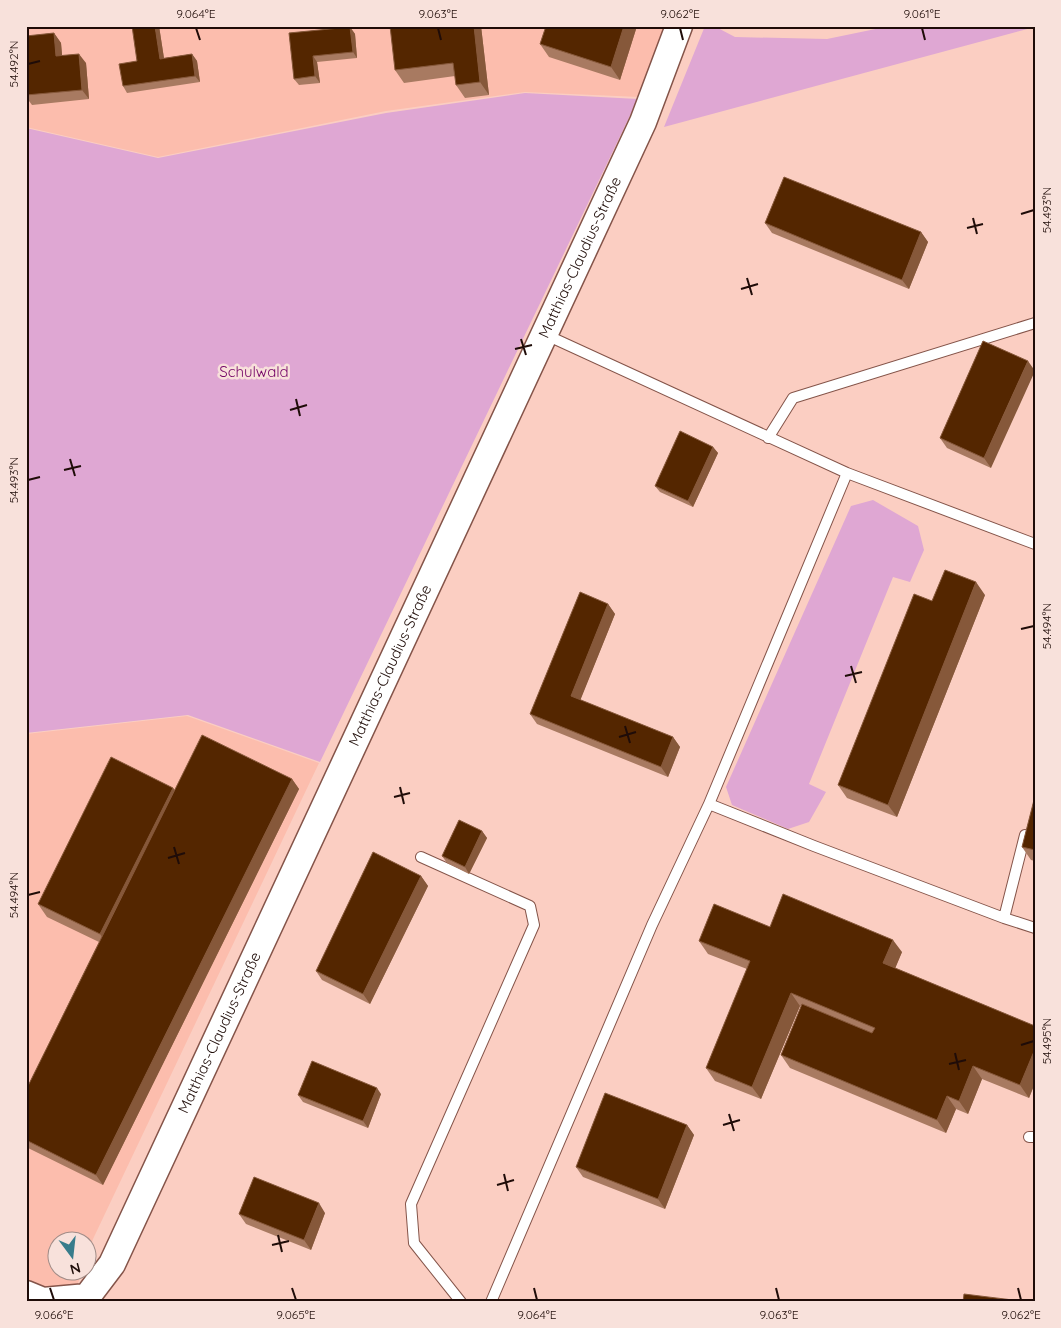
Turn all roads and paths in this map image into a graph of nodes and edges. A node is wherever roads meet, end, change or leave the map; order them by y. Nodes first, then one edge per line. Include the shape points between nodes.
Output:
1 (679, 26) edge
2 (1035, 323) edge
3 (543, 333) junction
4 (768, 438) junction
5 (847, 473) junction
6 (1035, 544) edge
7 (709, 804) junction
8 (1028, 824) edge
9 (421, 857) dead end
10 (1004, 918) junction
11 (1035, 928) edge
12 (26, 1294) edge
13 (89, 1300) edge
14 (461, 1302) edge
15 (491, 1302) edge

1 - 3 street, Matthias-Claudius-Straße via 643,122
2 - 4 lane via 793,398
3 - 4 lane
3 - 13 street, Matthias-Claudius-Straße via 112,1264
4 - 5 lane
5 - 6 lane
5 - 7 lane
7 - 10 lane
7 - 15 lane via 652,925
8 - 10 lane
9 - 14 lane via 530,906 534,925 411,1204 414,1243
10 - 11 lane
12 - 13 street via 43,1301

